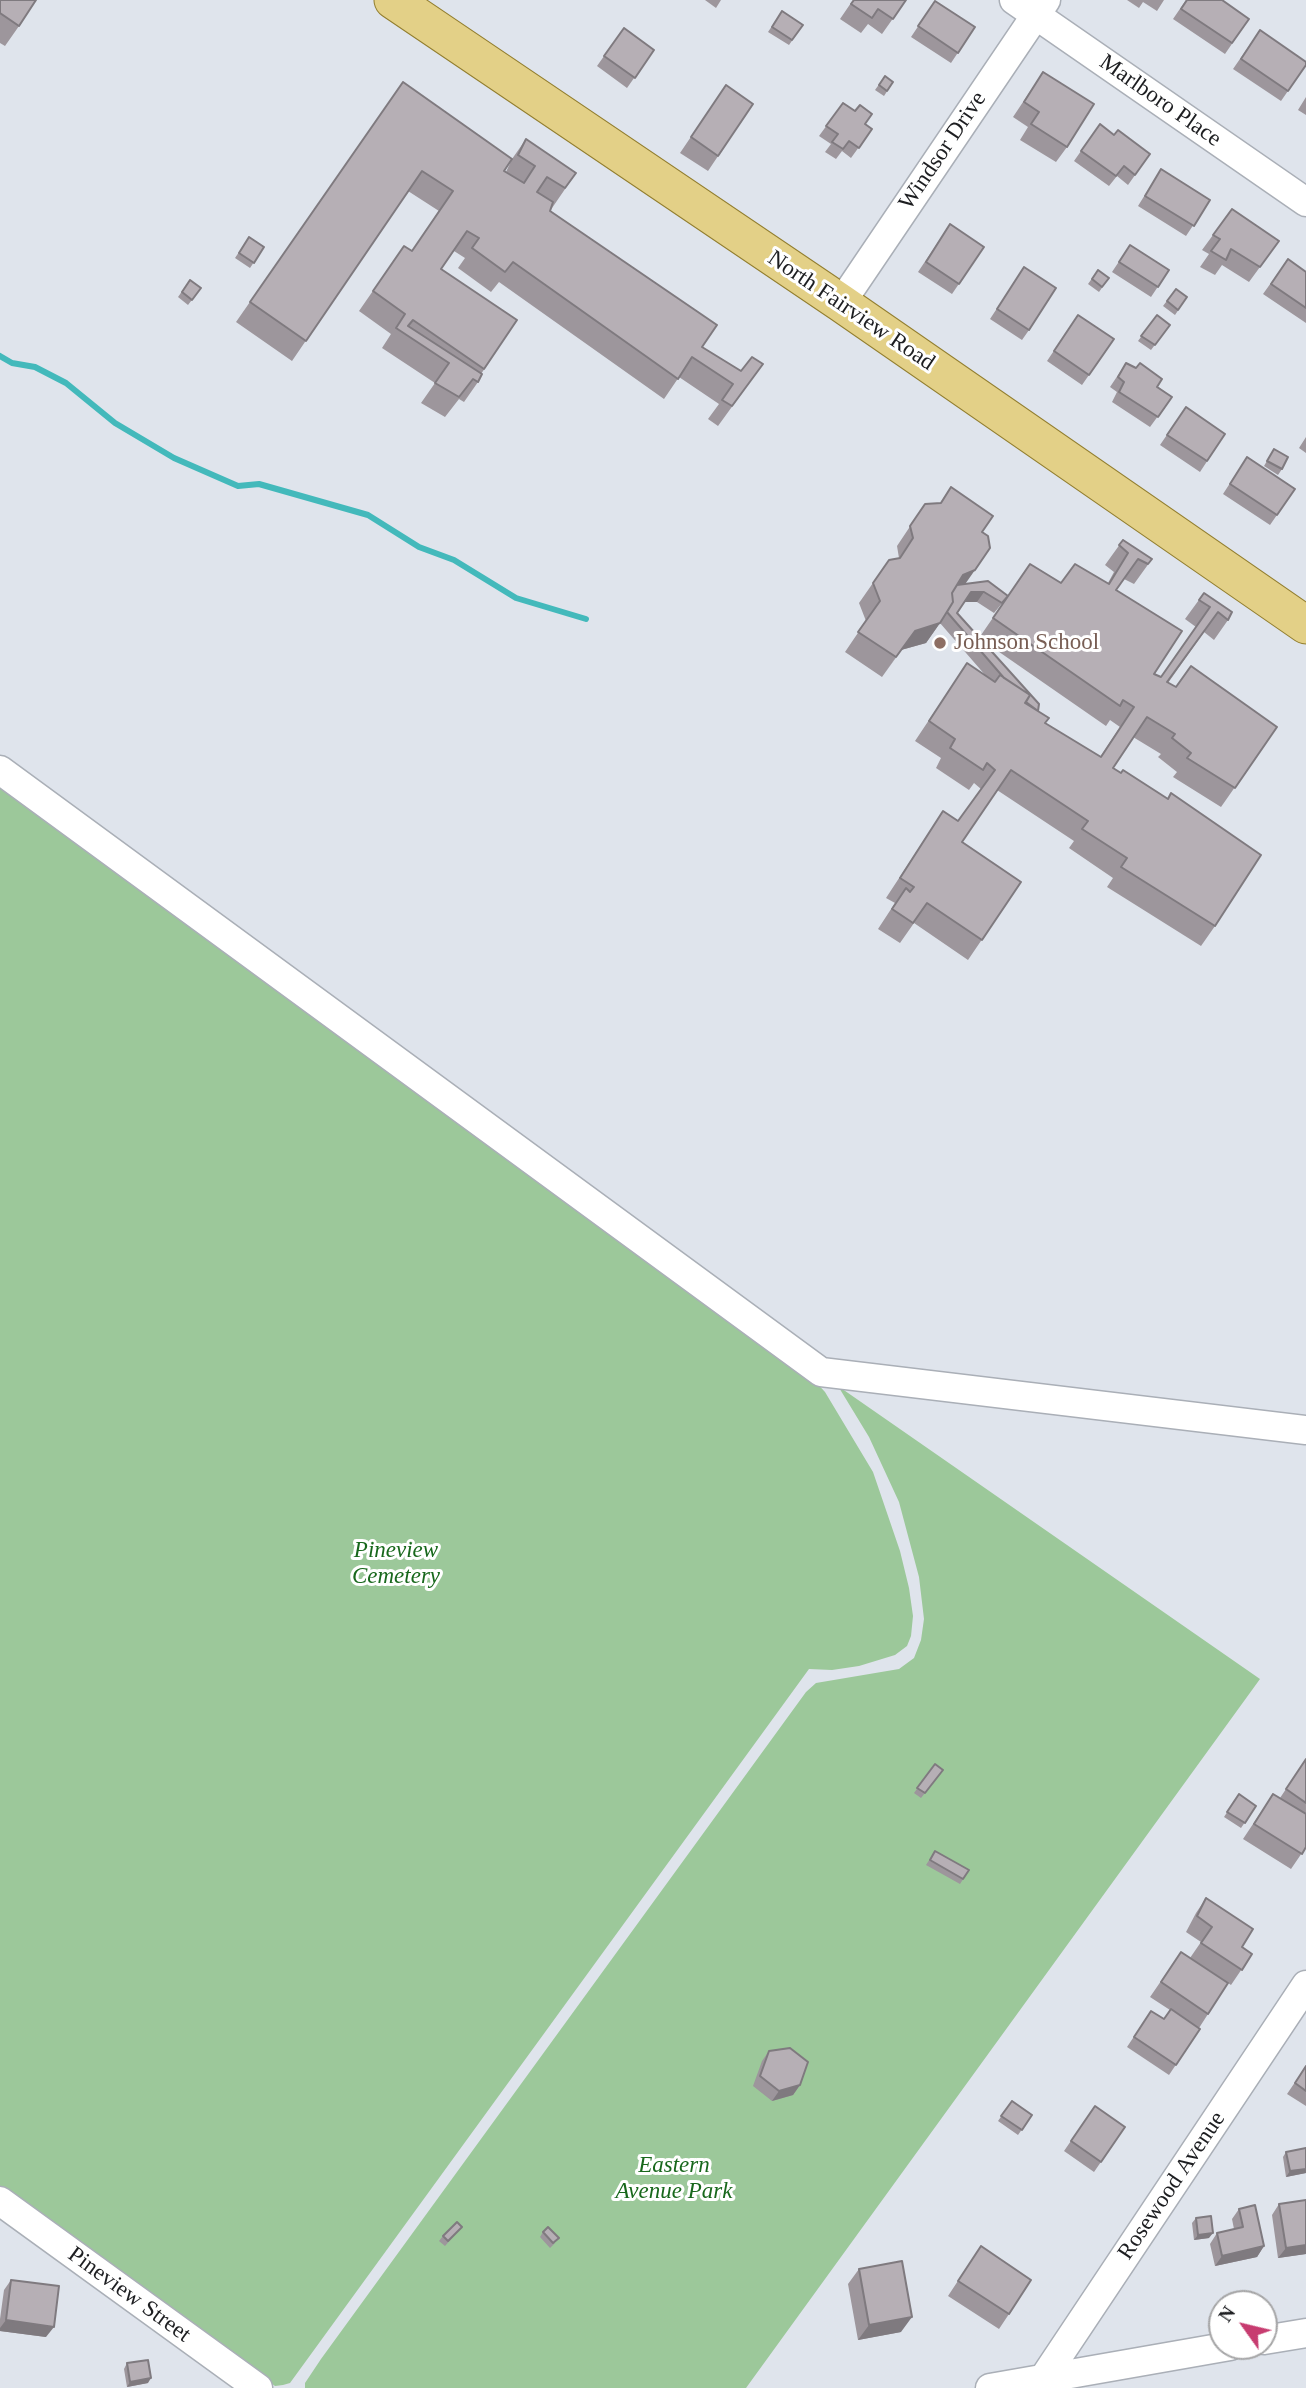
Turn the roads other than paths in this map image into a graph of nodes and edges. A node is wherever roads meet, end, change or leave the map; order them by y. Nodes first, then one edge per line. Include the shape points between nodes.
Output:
1 (393, 0) edge
2 (1032, 5) edge
3 (1306, 202) edge
4 (841, 303) junction
5 (1306, 625) edge
6 (0, 770) edge
7 (1306, 1430) edge
8 (1306, 1985) edge
9 (2, 2205) edge
10 (1306, 2333) edge
11 (1278, 2338) edge
12 (1208, 2350) edge
13 (1040, 2384) edge
14 (258, 2388) edge
15 (990, 2388) edge

1 - 4 main road, North Fairview Road
2 - 3 street, Marlboro Place
2 - 4 street, Windsor Drive
4 - 5 main road, North Fairview Road
6 - 7 street via 821,1372
8 - 13 street, Rosewood Avenue
9 - 14 street, Pineview Street
10 - 11 street
12 - 13 street
13 - 15 street

